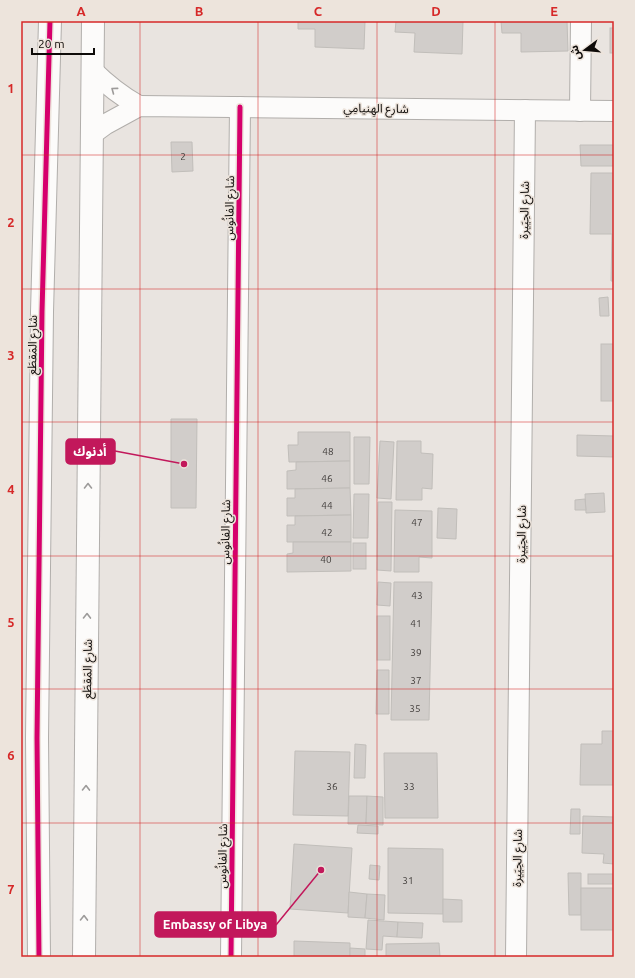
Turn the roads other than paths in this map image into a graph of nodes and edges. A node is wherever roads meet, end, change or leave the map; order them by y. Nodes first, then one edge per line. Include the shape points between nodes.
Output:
1 (50, 21) edge
2 (93, 21) edge
3 (581, 21) edge
4 (92, 70) junction
5 (138, 106) junction
6 (240, 107) junction
7 (525, 110) junction
8 (580, 111) junction
9 (614, 111) edge
10 (91, 135) junction
11 (39, 957) edge
12 (84, 957) edge
13 (231, 957) edge
14 (516, 957) edge

1 - 11 street, شارع المَقطَع via 42,312 37,738
2 - 4 street, شارع المَقطَع
3 - 8 street
5 -> 4 street via 106,84
4 - 10 street, شارع المَقطَع
5 - 6 street, شارع الهِنيامِي
5 - 10 street, شارع الهِنيامِي
6 - 7 street, شارع الهِنيامِي
6 - 13 street, شارع الفانُوس
7 - 8 street, شارع الهِنيامِي
7 - 14 street, شارع الحِيَيرة
8 - 9 street, شارع الهِنيامِي
12 -> 10 street, شارع المَقطَع

